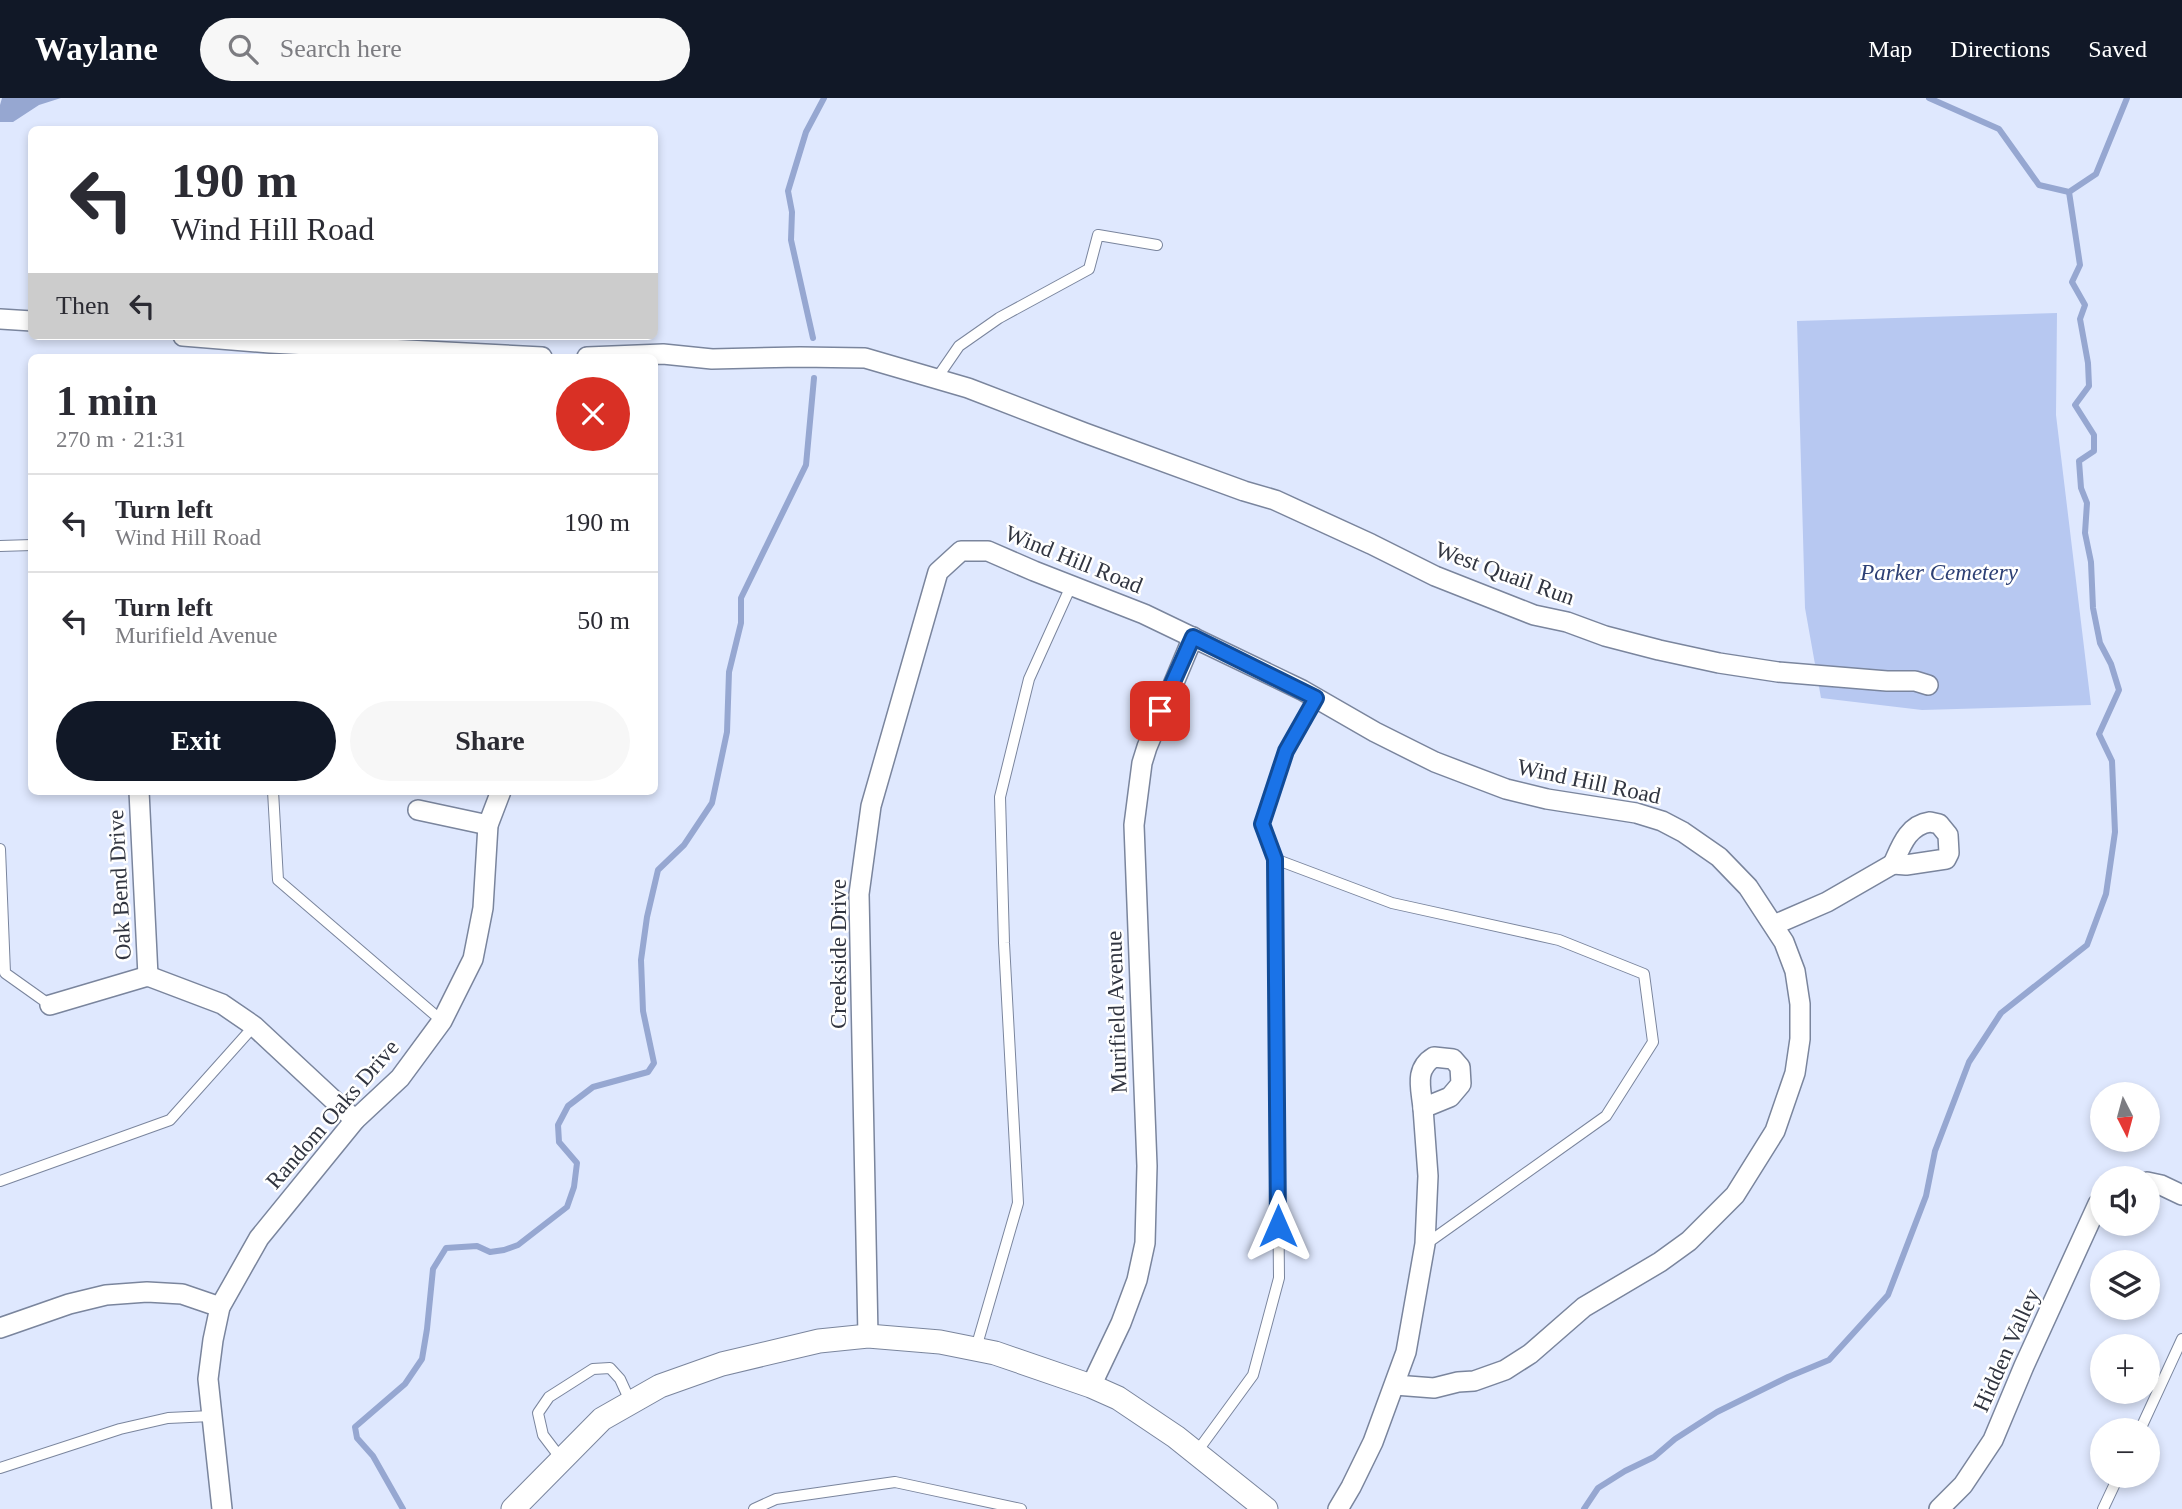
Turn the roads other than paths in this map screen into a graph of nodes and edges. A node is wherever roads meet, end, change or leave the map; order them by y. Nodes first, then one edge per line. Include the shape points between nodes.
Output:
1 (1157, 245) dead end
2 (0, 318) edge
3 (28, 321) edge
4 (233, 340) edge
5 (485, 354) edge
6 (658, 354) edge
7 (937, 378) junction
8 (28, 545) edge
9 (0, 546) edge
10 (961, 551) joint
11 (1071, 586) junction
12 (1193, 637) junction
13 (1928, 685) dead end
14 (1316, 698) junction
15 (139, 795) edge
16 (273, 795) edge
17 (499, 795) edge
18 (418, 810) dead end
19 (488, 825) junction
20 (0, 849) edge
21 (1275, 859) junction
22 (1893, 864) dead end
23 (1774, 925) junction
24 (148, 976) junction
25 (50, 1005) joint
26 (442, 1021) junction
27 (254, 1026) junction
28 (1423, 1108) dead end
29 (355, 1120) junction
30 (0, 1181) edge
31 (2160, 1185) edge
32 (2182, 1195) edge
33 (2090, 1221) edge
34 (1425, 1244) junction
35 (220, 1307) junction
36 (0, 1328) edge
37 (868, 1336) junction
38 (2182, 1339) edge
39 (976, 1349) junction
40 (1091, 1385) junction
41 (1395, 1385) junction
42 (630, 1401) junction
43 (211, 1416) junction
44 (2146, 1418) edge
45 (1196, 1453) junction
46 (562, 1460) junction
47 (0, 1468) edge
48 (2113, 1488) edge
49 (222, 1509) edge
50 (513, 1509) edge
51 (754, 1509) edge
52 (1021, 1509) edge
53 (1266, 1509) edge
54 (1338, 1509) edge
55 (1939, 1509) edge
56 (2103, 1509) edge

1 - 7 lane via 1098,235 1090,269 999,318 960,346
2 - 3 street
4 - 5 street
6 - 7 street, West Quail Run via 712,359 865,358
7 - 13 street, West Quail Run via 1275,500 1435,576 1534,615 1731,665
8 - 9 lane
10 - 11 street, Wind Hill Road via 988,551
10 - 37 street, Creekside Drive via 938,572 871,806 859,894
11 - 12 street, Wind Hill Road
11 - 39 lane via 1029,679 1000,797 1018,1203
12 - 14 street, Wind Hill Road
12 - 40 street, Murifield Avenue via 1147,747 1134,825 1147,1166 1145,1243 1121,1323
14 - 21 lane via 1286,751 1262,824
14 - 23 street, Wind Hill Road via 1435,762 1506,789 1636,813 1673,826 1719,857 1748,887
15 - 24 street, Oak Bend Drive
16 - 26 lane via 278,880
17 - 19 street, Random Oaks Drive
18 - 19 street
19 - 26 street, Random Oaks Drive via 484,908 473,959
20 - 25 lane via 5,973
21 - 34 lane via 1392,903 1559,940 1644,974 1653,1042 1606,1116
21 - 45 lane via 1279,1278 1253,1375
22 - 23 street via 1827,902
23 - 41 street, Wind Hill Road via 1795,971 1800,1039 1795,1073 1775,1131 1735,1195 1689,1241 1584,1307 1505,1370 1434,1388
24 - 25 street
24 - 27 street via 222,1004
26 - 29 street, Random Oaks Drive via 400,1078
27 - 29 street
27 - 30 lane via 170,1121
28 - 34 street via 1428,1176
29 - 35 street, Random Oaks Drive via 259,1238
31 - 32 street
33 - 55 street, Hidden Valley via 1993,1440 1963,1485
34 - 41 street via 1406,1352
35 - 36 street via 182,1294 106,1295
35 - 43 street, Random Oaks Drive via 208,1379
37 - 39 street
37 - 42 street via 819,1341 722,1364
38 - 44 lane
39 - 40 street
40 - 45 street via 1118,1398
41 - 54 street via 1373,1442
42 - 46 street via 602,1419
42 - 46 lane via 610,1368 593,1369 550,1397 538,1413 540,1424
43 - 47 lane via 168,1418 120,1429
43 - 49 street, Random Oaks Drive
45 - 53 street
46 - 50 street
48 - 56 lane
51 - 52 lane via 775,1499 895,1482

